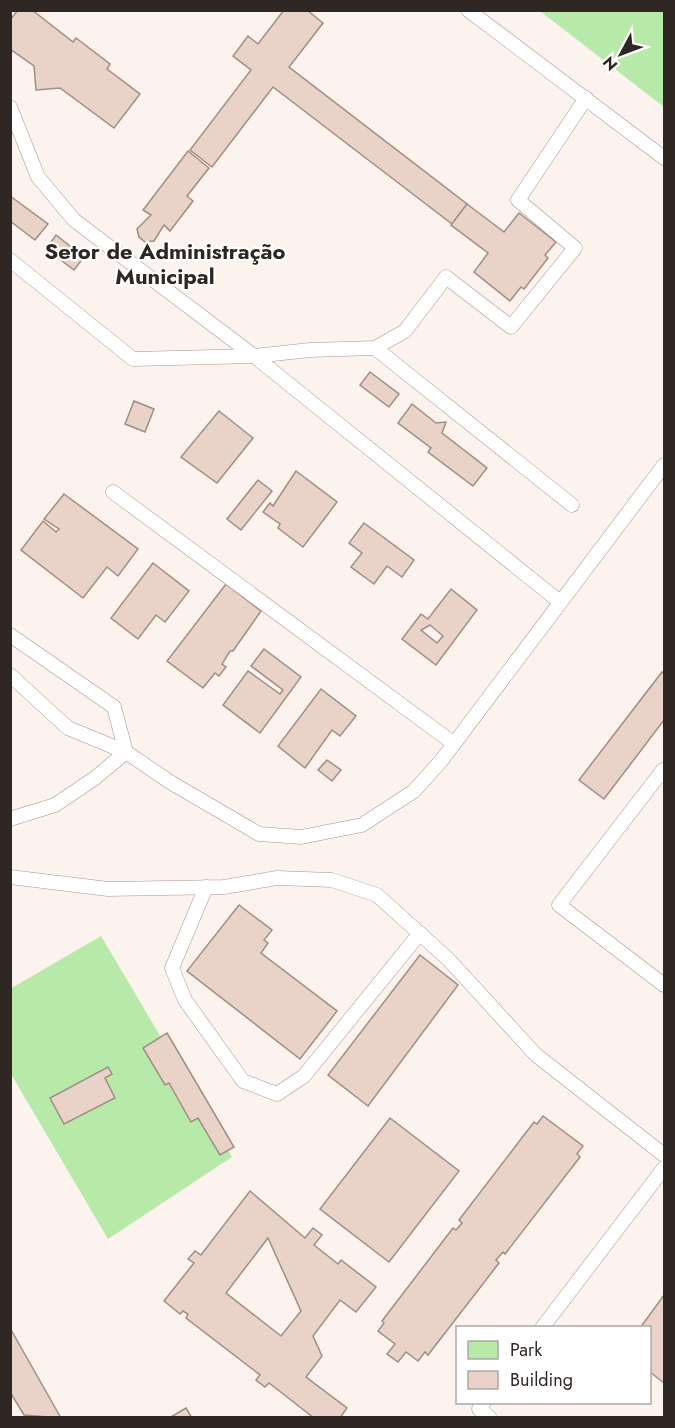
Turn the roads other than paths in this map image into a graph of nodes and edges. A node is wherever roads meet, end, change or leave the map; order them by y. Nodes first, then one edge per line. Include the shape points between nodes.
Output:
1 (468, 10) edge
2 (586, 98) junction
3 (10, 107) edge
4 (664, 158) edge
5 (10, 260) edge
6 (375, 348) junction
7 (254, 356) junction
8 (664, 465) edge
9 (113, 492) dead end
10 (572, 505) dead end
11 (560, 602) junction
12 (10, 635) edge
13 (10, 675) edge
14 (453, 743) junction
15 (126, 752) junction
16 (663, 770) edge
17 (10, 819) edge
18 (10, 877) edge
19 (206, 887) junction
20 (420, 933) junction
21 (664, 985) edge
22 (664, 1155) edge
23 (664, 1168) edge
24 (544, 1326) edge

1 - 2 lane
2 - 4 lane
2 - 6 lane via 518,200 575,248 511,327 446,277 405,331
3 - 7 lane via 38,177 74,220
5 - 7 lane via 133,359
6 - 7 lane
6 - 10 lane
7 - 11 lane
8 - 11 lane
9 - 14 lane
11 - 14 lane
12 - 15 lane via 114,707
13 - 15 lane via 68,728
14 - 15 lane via 414,791 362,825 301,837 259,834
15 - 17 lane via 55,805
16 - 21 lane via 559,905
18 - 19 lane via 108,889
19 - 20 lane via 277,878 332,880 377,895
19 - 20 lane via 172,968 185,1000 243,1081 277,1094 304,1076
20 - 22 lane via 536,1055
23 - 24 lane

